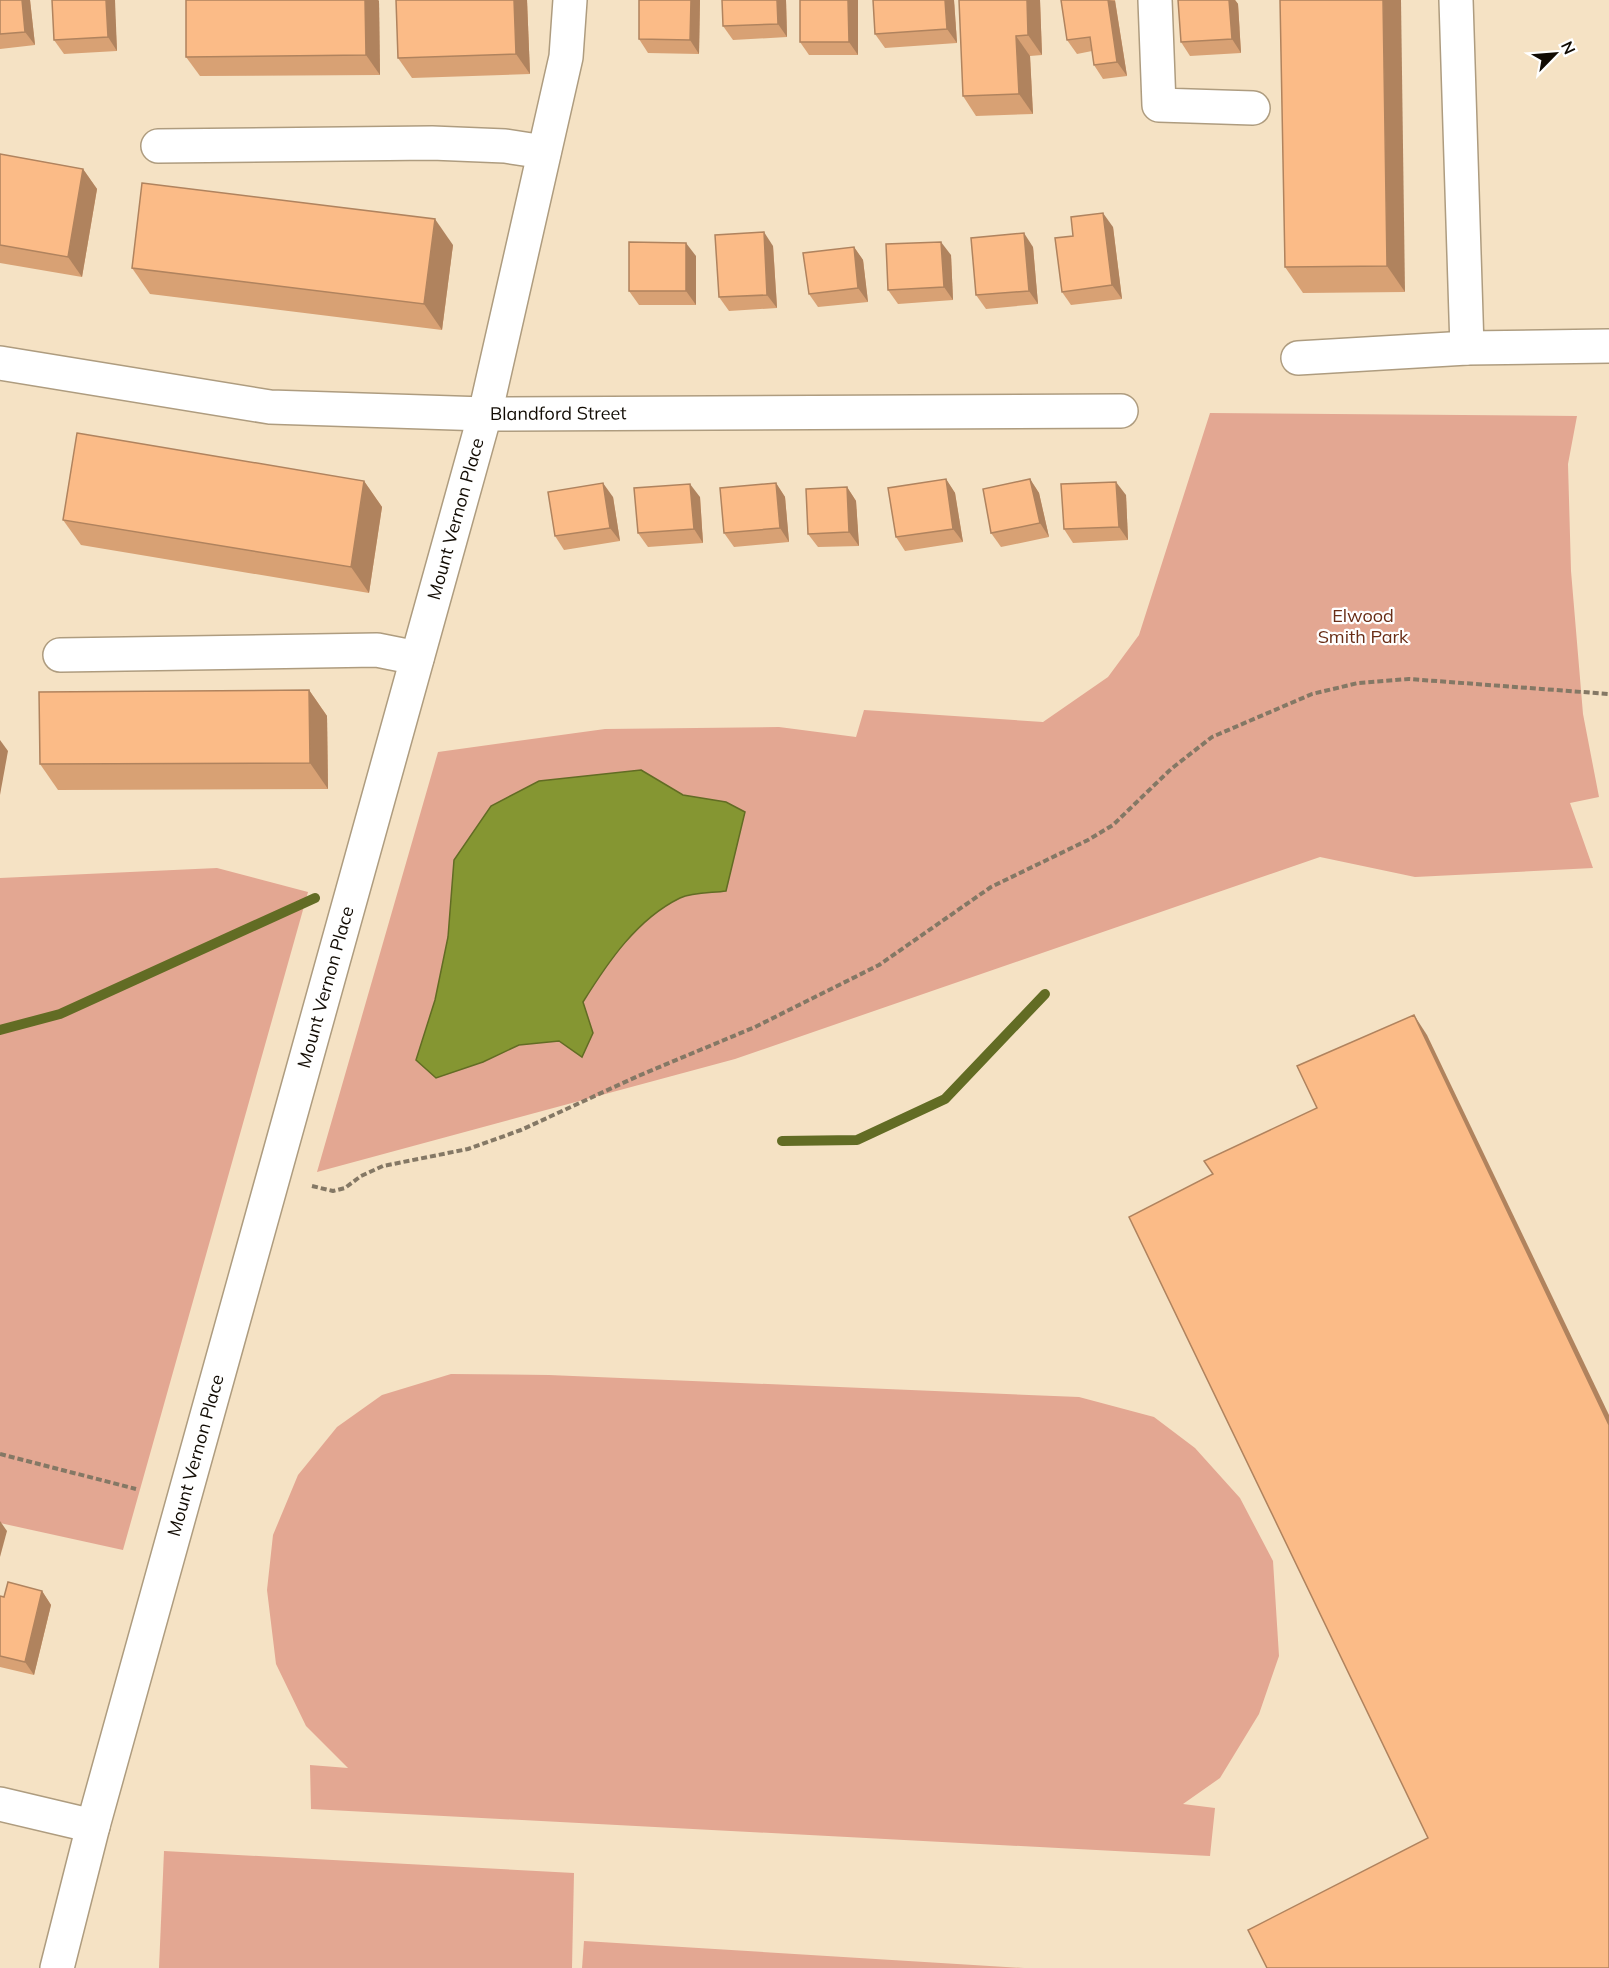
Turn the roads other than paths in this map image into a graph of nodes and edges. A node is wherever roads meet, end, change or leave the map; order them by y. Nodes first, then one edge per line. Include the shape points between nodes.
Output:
1 (570, 0) edge
2 (1155, 0) edge
3 (1456, 0) edge
4 (1253, 108) dead end
5 (158, 146) dead end
6 (544, 152) junction
7 (1609, 346) edge
8 (1467, 348) junction
9 (1298, 358) dead end
10 (0, 363) edge
11 (1121, 411) dead end
12 (485, 414) junction
13 (60, 655) dead end
14 (417, 658) junction
15 (0, 1804) edge
16 (93, 1826) junction
17 (57, 1968) edge

1 - 6 street, Mount Vernon Place via 566,57
2 - 4 street via 1159,105
3 - 8 street
5 - 6 street via 432,143
6 - 12 street, Mount Vernon Place
7 - 8 street
8 - 9 street
10 - 12 street, Blandford Street via 270,407
11 - 12 street, Blandford Street
12 - 14 street, Mount Vernon Place
13 - 14 street via 377,650
14 - 16 street, Mount Vernon Place
15 - 16 street
16 - 17 street, Mount Vernon Place

